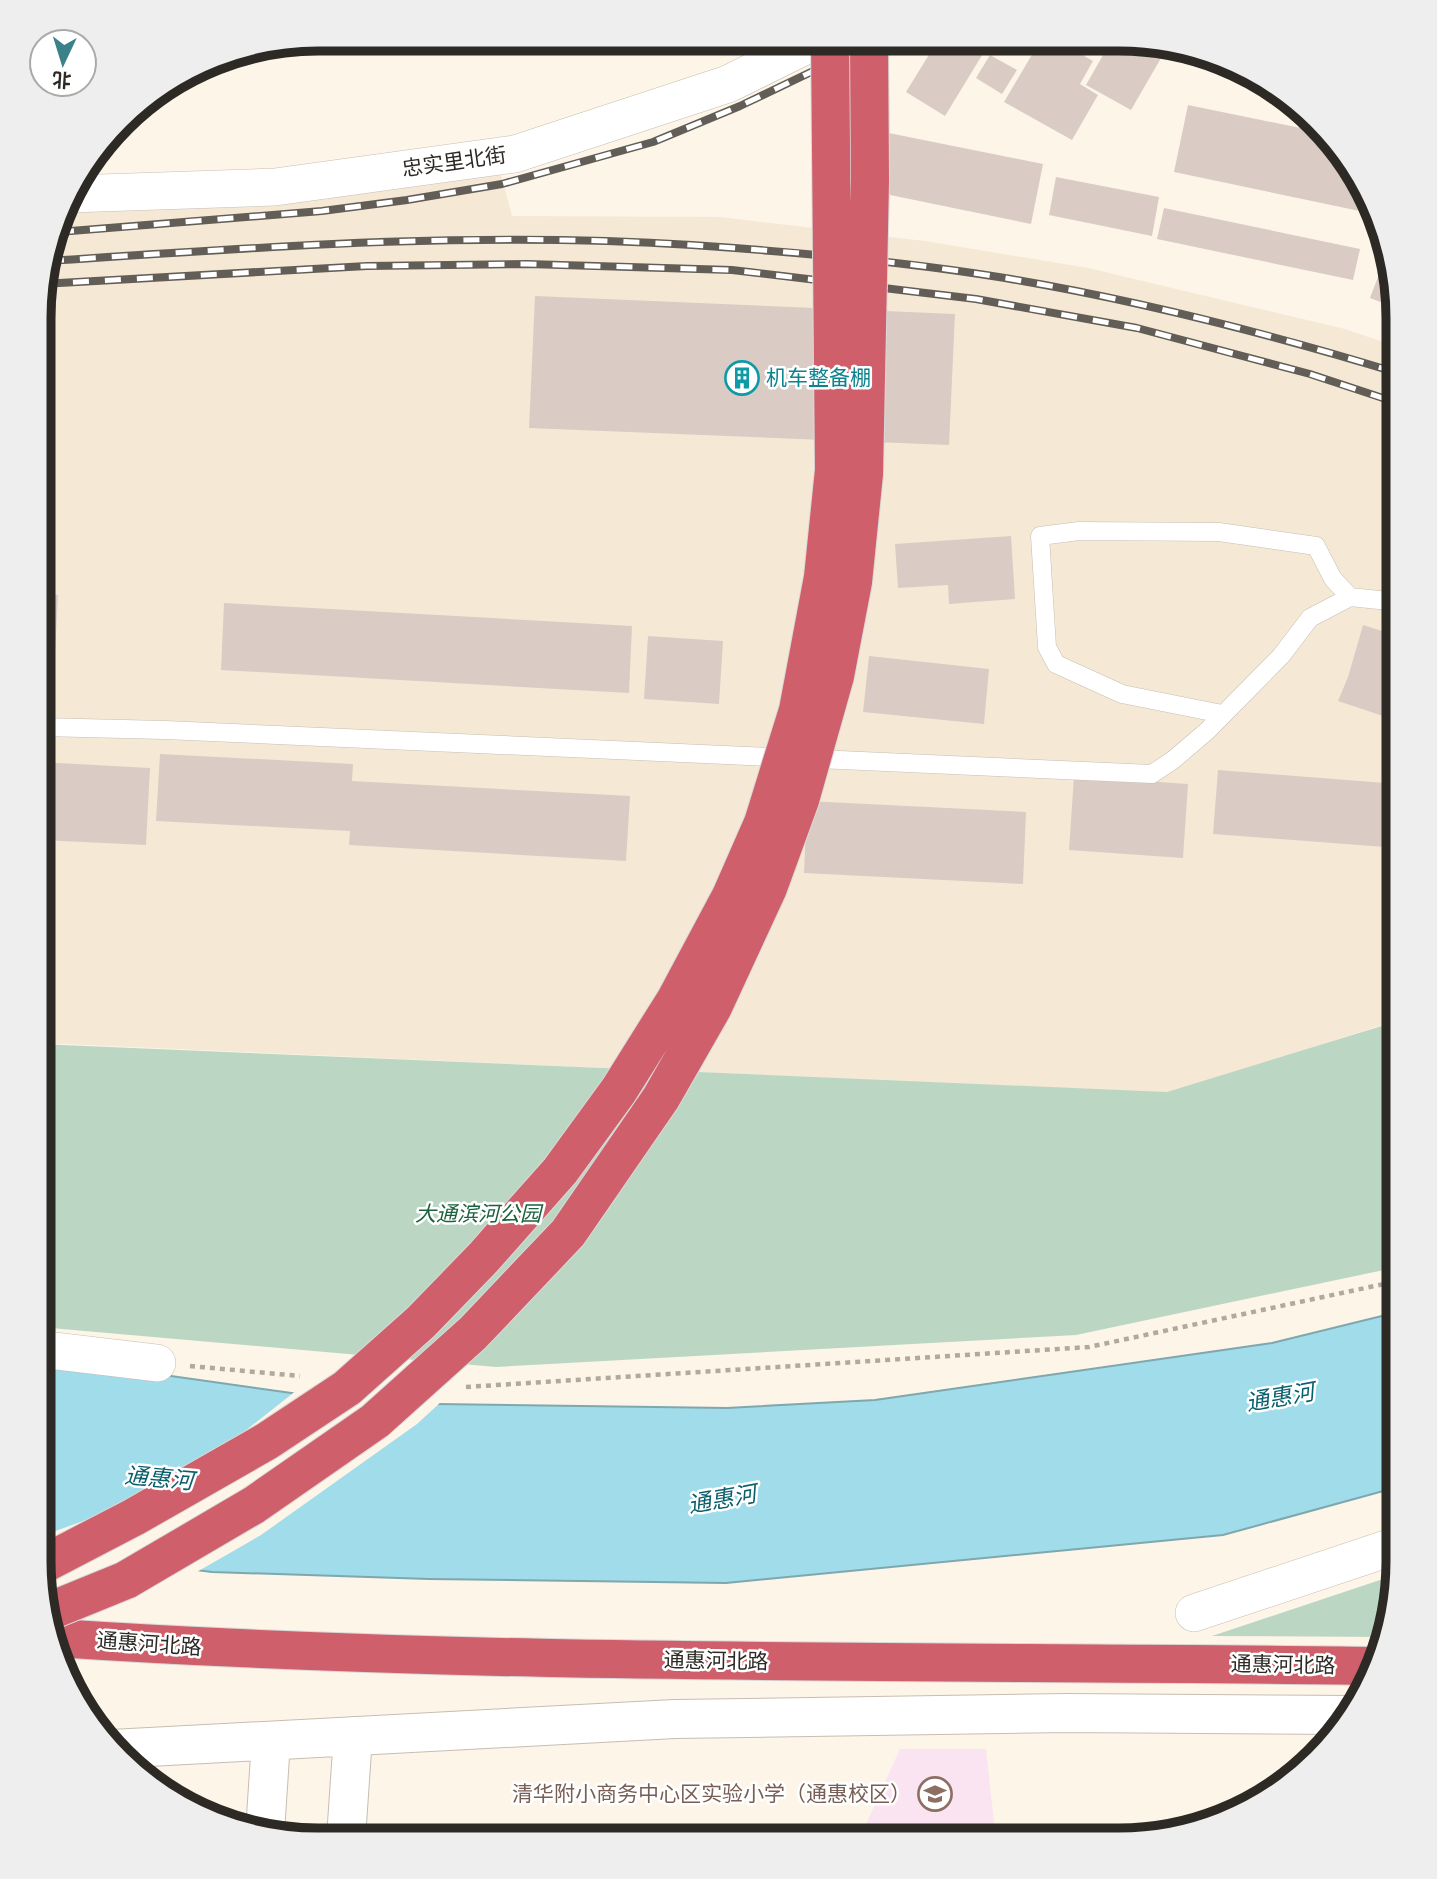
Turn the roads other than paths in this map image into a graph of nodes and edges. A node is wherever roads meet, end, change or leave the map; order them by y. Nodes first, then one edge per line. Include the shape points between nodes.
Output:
1 (794, 51) edge
2 (830, 51) edge
3 (869, 51) edge
4 (82, 194) edge
5 (1350, 597) junction
6 (1386, 601) edge
7 (1223, 714) junction
8 (51, 727) edge
9 (51, 1350) edge
10 (157, 1363) road end
11 (1386, 1549) edge
12 (51, 1560) edge
13 (55, 1609) edge
14 (1194, 1613) dead end
15 (62, 1638) edge
16 (1365, 1666) edge
17 (1338, 1715) edge
18 (354, 1736) junction
19 (271, 1741) junction
20 (127, 1748) edge
21 (266, 1823) edge
22 (347, 1828) edge

1 - 4 street, 忠实里北街 via 727,84 514,154 275,187
2 - 12 highway, bridge via 834,470 823,577 798,710 763,823 731,896 619,1090 560,1171 421,1322 347,1388 267,1441
3 - 13 highway, bridge via 864,474 853,582 835,676 800,800 768,888 713,1007 661,1098 568,1233 473,1333 375,1420 254,1505 126,1580
5 - 6 lane
5 - 7 lane via 1310,618 1281,656
5 - 7 lane via 1333,579 1316,546 1219,532 1079,531 1040,536 1047,648 1056,664 1122,694
7 - 8 lane via 1152,774
9 - 10 street
11 - 14 street
15 - 16 highway, 通惠河北路 via 211,1648 820,1663
17 - 18 street via 1066,1713 675,1719
18 - 19 street
18 - 22 street
19 - 20 street
19 - 21 street

